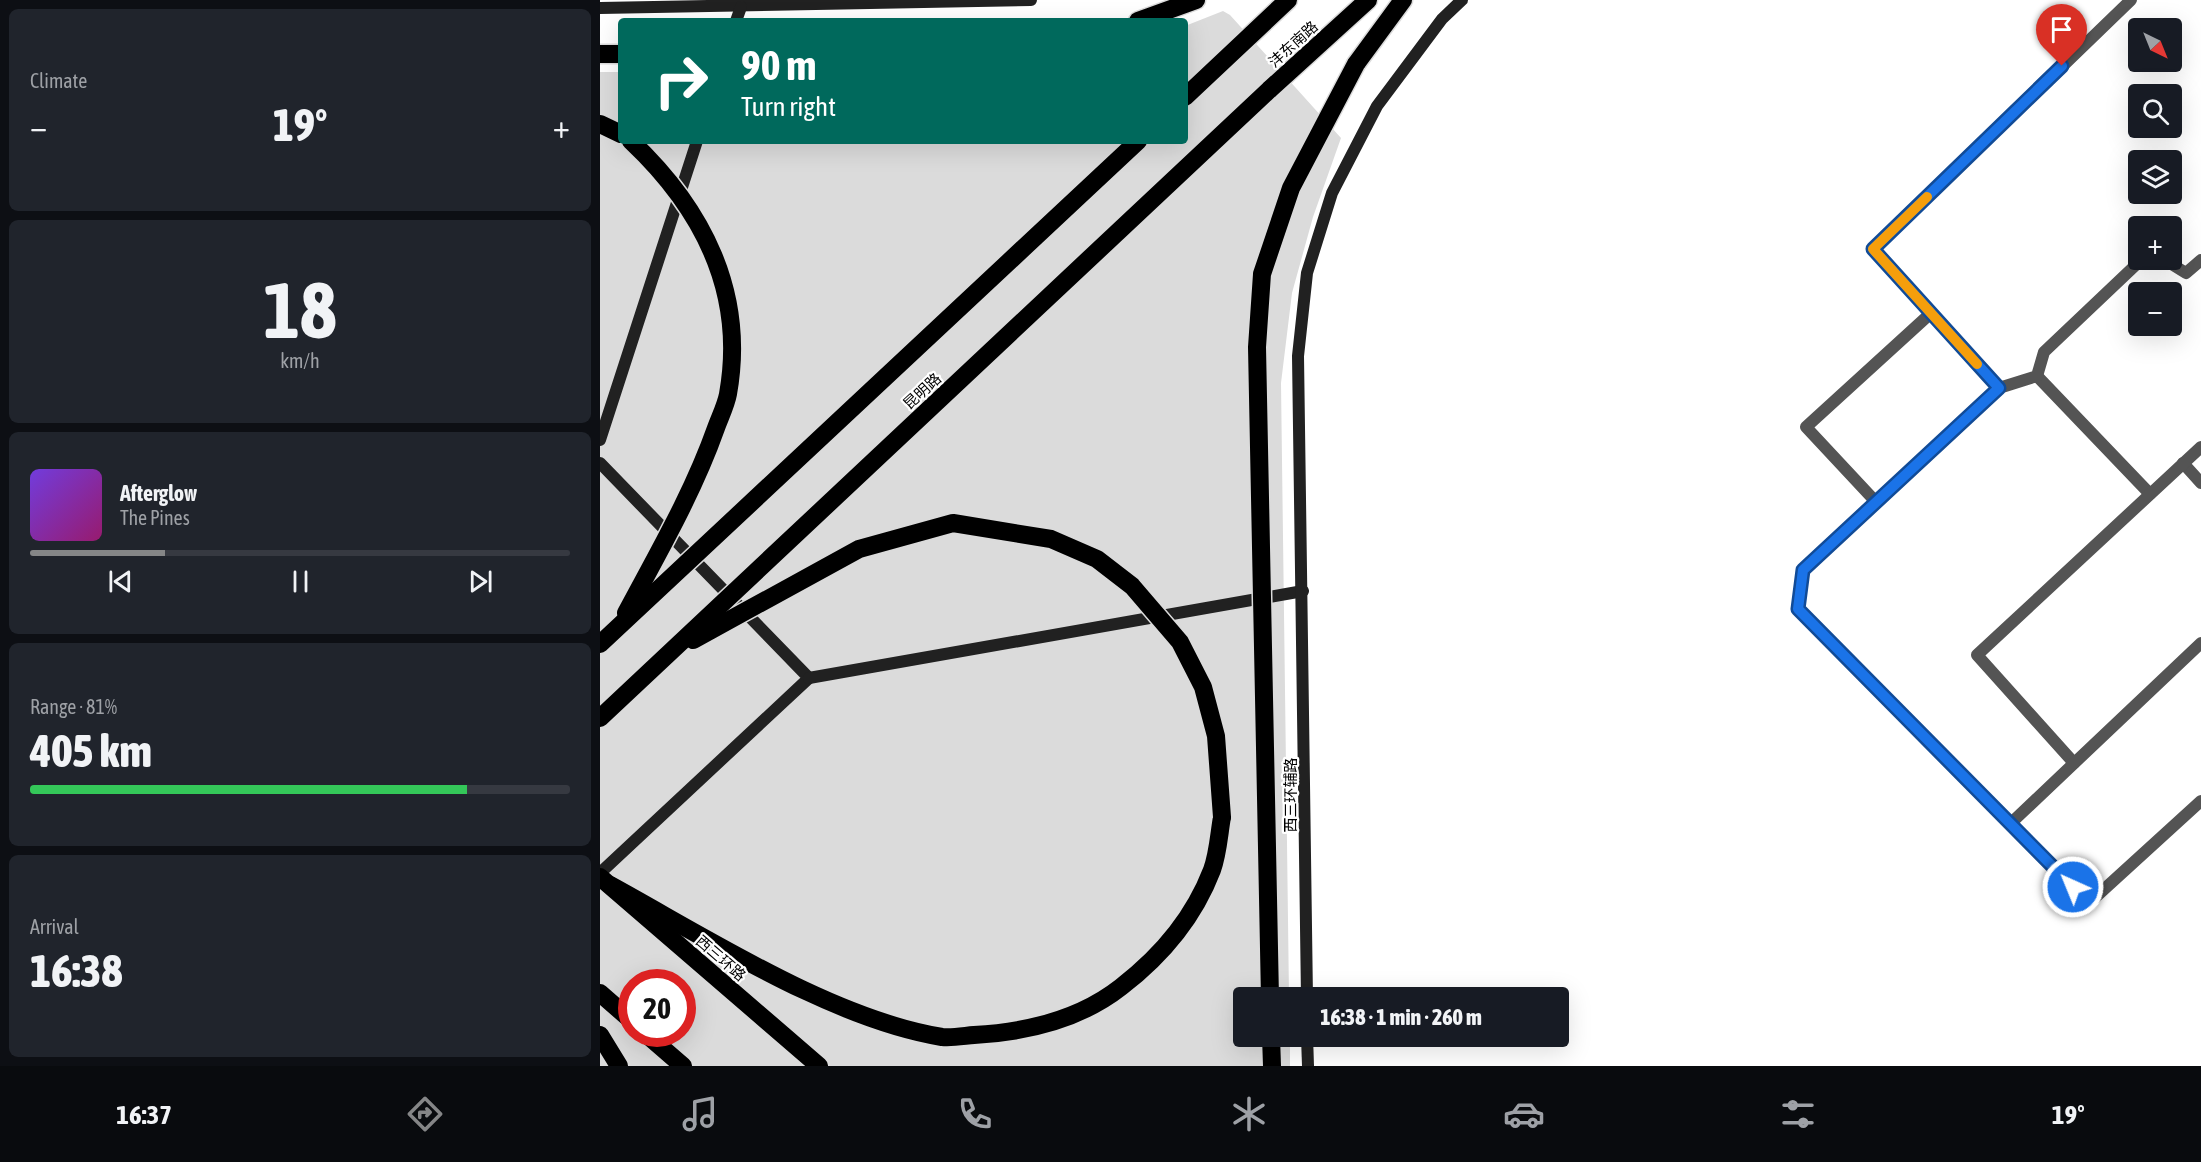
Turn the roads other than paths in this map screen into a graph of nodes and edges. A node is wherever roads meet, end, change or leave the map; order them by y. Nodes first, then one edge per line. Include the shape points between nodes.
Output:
1 (1031, 0) edge
2 (1196, 0) edge
3 (1288, 0) edge
4 (1368, 0) edge
5 (1403, 0) edge
6 (1462, 0) edge
7 (2131, 0) edge
8 (741, 7) junction
9 (600, 8) edge
10 (737, 18) edge
11 (1146, 18) edge
12 (600, 54) edge
13 (618, 54) edge
14 (1269, 90) joint
15 (1188, 94) edge
16 (600, 124) edge
17 (618, 133) edge
18 (634, 144) edge
19 (696, 144) edge
20 (1135, 144) edge
21 (2201, 260) edge
22 (2130, 270) edge
23 (2181, 270) edge
24 (1931, 313) junction
25 (2037, 376) junction
26 (1999, 388) junction
27 (600, 440) edge
28 (2201, 447) edge
29 (600, 463) edge
30 (2183, 463) junction
31 (2201, 483) edge
32 (2150, 494) junction
33 (1876, 502) junction
34 (1304, 591) junction
35 (620, 625) junction
36 (2201, 643) edge
37 (600, 644) edge
38 (671, 652) junction
39 (809, 678) junction
40 (600, 718) edge
41 (2074, 763) junction
42 (2201, 801) edge
43 (2010, 824) junction
44 (603, 878) edge
45 (1270, 987) edge
46 (1307, 987) edge
47 (600, 993) edge
48 (618, 1009) edge
49 (600, 1035) edge
50 (661, 1047) edge
51 (1271, 1047) edge
52 (1307, 1047) edge
53 (619, 1066) edge
54 (683, 1066) edge
55 (819, 1066) edge
56 (1272, 1066) edge
57 (1308, 1066) edge

1 - 8 main road
2 - 11 highway
3 - 15 highway
4 - 14 highway, 沣东南路
5 - 45 highway, bridge via 1356,64 1292,188 1262,274 1257,347
6 - 34 main road, 西三环辅路 via 1442,19 1377,106 1332,193 1307,273 1298,356
7 - 24 lane via 1873,249
8 - 9 main road
8 - 10 main road
12 - 13 highway
14 - 38 highway, 昆明路, bridge
16 - 17 highway
18 - 35 highway, bridge via 660,169 693,215 727,292 733,337 728,395 704,462
19 - 27 main road
20 - 35 highway, bridge
21 - 23 lane via 2186,273
22 - 25 lane via 2044,352
24 - 26 lane
24 - 33 lane via 1806,427
25 - 26 lane
25 - 32 lane
26 - 33 lane
28 - 30 lane
29 - 39 main road
30 - 31 lane
30 - 32 lane
32 - 41 lane via 1977,656
33 - 43 lane via 1803,570 1798,609
34 - 39 main road
34 - 46 main road, 西三环辅路
35 - 37 highway, bridge
36 - 41 lane
38 - 40 highway, 昆明路, bridge
38 - 44 highway, bridge via 859,549 953,523 1052,539 1097,559 1131,586 1180,642 1203,687 1216,736 1222,817 1212,869 1187,918 1150,964 1104,1000 1064,1020 1006,1034 944,1037 874,1019 780,978
39 - 44 main road
41 - 43 lane
42 - 43 lane via 2089,903
44 - 55 highway, 西三环路
47 - 48 highway
49 - 53 highway
50 - 54 highway
51 - 56 highway
52 - 57 main road

